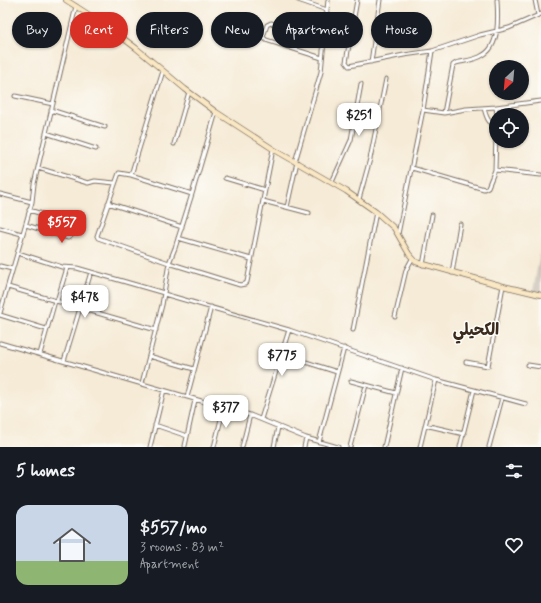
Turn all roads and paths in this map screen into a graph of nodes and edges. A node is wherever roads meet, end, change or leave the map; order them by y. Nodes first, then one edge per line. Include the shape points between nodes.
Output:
1 (66, 0) edge
2 (298, 0) edge
3 (328, 0) edge
4 (356, 0) edge
5 (380, 0) edge
6 (497, 0) edge
7 (535, 0) edge
8 (76, 6) junction
9 (326, 10) joint
10 (540, 14) edge
11 (272, 23) edge
12 (497, 30) junction
13 (272, 42) edge
14 (291, 48) edge
15 (323, 48) edge
16 (432, 51) junction
17 (322, 58) junction
18 (371, 62) junction
19 (163, 71) junction
20 (386, 79) dead end
21 (361, 84) dead end
22 (189, 92) junction
23 (15, 96) dead end
24 (541, 101) edge
25 (53, 104) junction
26 (496, 107) joint
27 (484, 108) junction
28 (51, 110) junction
29 (423, 110) junction
30 (216, 112) junction
31 (444, 113) junction
32 (489, 120) edge
33 (105, 127) dead end
34 (46, 133) junction
35 (174, 144) dead end
36 (496, 148) edge
37 (96, 149) dead end
38 (273, 149) junction
39 (296, 162) junction
40 (38, 168) junction
41 (412, 168) junction
42 (495, 170) junction
43 (131, 175) junction
44 (541, 175) edge
45 (225, 178) dead end
46 (332, 182) junction
47 (115, 183) junction
48 (265, 190) junction
49 (0, 194) edge
50 (192, 194) junction
51 (359, 199) junction
52 (263, 201) junction
53 (32, 202) junction
54 (108, 203) junction
55 (287, 207) junction
56 (29, 210) junction
57 (376, 212) junction
58 (309, 213) dead end
59 (432, 215) dead end
60 (460, 224) dead end
61 (26, 225) junction
62 (182, 227) junction
63 (0, 228) edge
64 (22, 234) junction
65 (398, 234) junction
66 (178, 238) junction
67 (18, 253) junction
68 (251, 259) junction
69 (412, 259) junction
70 (169, 263) junction
71 (422, 265) junction
72 (0, 266) edge
73 (67, 268) junction
74 (12, 269) junction
75 (91, 272) junction
76 (452, 273) junction
77 (503, 286) junction
78 (8, 287) junction
79 (164, 294) junction
80 (541, 295) edge
81 (56, 301) junction
82 (1, 306) edge
83 (211, 307) junction
84 (80, 308) junction
85 (0, 314) edge
86 (395, 317) dead end
87 (46, 329) junction
88 (156, 330) junction
89 (289, 330) junction
90 (353, 330) dead end
91 (0, 343) edge
92 (344, 348) junction
93 (40, 354) junction
94 (281, 354) junction
95 (150, 356) junction
96 (64, 361) junction
97 (466, 362) dead end
98 (528, 365) dead end
99 (541, 367) edge
100 (402, 368) junction
101 (194, 369) junction
102 (337, 372) junction
103 (436, 380) junction
104 (351, 381) dead end
105 (142, 383) junction
106 (366, 385) junction
107 (164, 390) junction
108 (474, 390) junction
109 (396, 393) junction
110 (187, 397) junction
111 (502, 398) junction
112 (195, 400) junction
113 (526, 404) dead end
114 (224, 407) junction
115 (250, 415) junction
116 (260, 419) junction
117 (425, 424) junction
118 (154, 425) junction
119 (278, 427) junction
120 (464, 434) junction
121 (187, 436) junction
122 (306, 438) junction
123 (319, 442) junction
124 (327, 445) edge
125 (185, 446) dead end
126 (150, 447) edge
127 (214, 447) edge
128 (242, 447) edge
129 (274, 447) edge
130 (304, 447) edge
131 (338, 447) edge
132 (350, 447) edge
133 (384, 447) edge
134 (420, 447) edge
135 (460, 447) edge
136 (489, 447) edge

1 - 8 street
2 - 9 street
3 - 9 street
4 - 18 street via 346,62 349,66
5 - 18 street
6 - 12 street
7 - 10 street
8 - 19 street
8 - 25 street
10 - 12 street via 509,28
11 - 13 street via 267,25 263,37
12 - 16 street
12 - 31 street via 489,50 482,56 453,65
14 - 17 street
15 - 17 street
16 - 18 street
16 - 29 street
17 - 39 street via 319,81
19 - 22 street
19 - 43 street
20 - 51 street
21 - 46 street via 351,140
22 - 30 street
22 - 35 street
23 - 25 street
24 - 26 street
25 - 28 street
26 - 27 street
27 - 31 street
27 - 32 street
28 - 33 street
28 - 34 street
29 - 31 street
29 - 41 street
30 - 38 street
30 - 50 street
34 - 37 street
34 - 40 street
36 - 42 street
38 - 39 street
38 - 48 street
39 - 46 street
39 - 55 street
40 - 47 street via 88,184 95,181
40 - 53 street
41 - 42 street via 484,189 488,187
41 - 65 street
42 - 44 street
43 - 47 street via 119,173
43 - 50 street
45 - 48 street
46 - 51 street
47 - 54 street
48 - 52 street
49 - 53 street
50 - 62 street
51 - 57 street
52 - 55 street
52 - 68 street
53 - 56 street
54 - 62 street
54 - 70 street via 98,238
55 - 58 street
56 - 61 street
56 - 61 street via 72,223 74,227 68,238
57 - 65 street
57 - 90 street
59 - 71 street
60 - 76 street
61 - 64 street
62 - 66 street
63 - 64 street
64 - 67 street
65 - 69 street
66 - 68 street
66 - 70 street
67 - 73 street
67 - 74 street
68 - 70 street via 247,282 243,285
69 - 71 street
69 - 86 street via 406,270
70 - 79 street
71 - 76 street
72 - 74 street
73 - 75 street
73 - 81 street
74 - 78 street
75 - 79 street
75 - 84 street
76 - 77 street
77 - 80 street
77 - 97 street via 488,366
78 - 81 street
78 - 82 street
79 - 83 street
79 - 88 street
81 - 84 street
81 - 87 street
82 - 85 street
83 - 89 street
83 - 101 street
84 - 88 street
84 - 96 street
85 - 87 street
87 - 93 street
88 - 95 street
89 - 92 street
89 - 94 street
91 - 93 street
92 - 100 street
92 - 102 street
93 - 96 street
94 - 102 street
94 - 116 street
95 - 101 street
95 - 105 street
96 - 105 street
98 - 99 street
100 - 103 street
100 - 109 street
101 - 110 street
102 - 123 street
103 - 108 street
103 - 117 street
104 - 106 street
105 - 107 street
106 - 109 street
106 - 132 street
107 - 110 street
107 - 118 street
108 - 111 street
108 - 120 street
109 - 133 street
110 - 112 street
111 - 113 street
111 - 136 street
112 - 114 street
112 - 121 street
114 - 115 street
114 - 127 street
115 - 116 street
115 - 128 street
116 - 119 street
117 - 120 street
117 - 134 street
118 - 121 street
118 - 126 street
119 - 122 street
119 - 129 street
120 - 135 street
121 - 125 street
122 - 123 street
122 - 130 street
123 - 124 street
124 - 131 street

